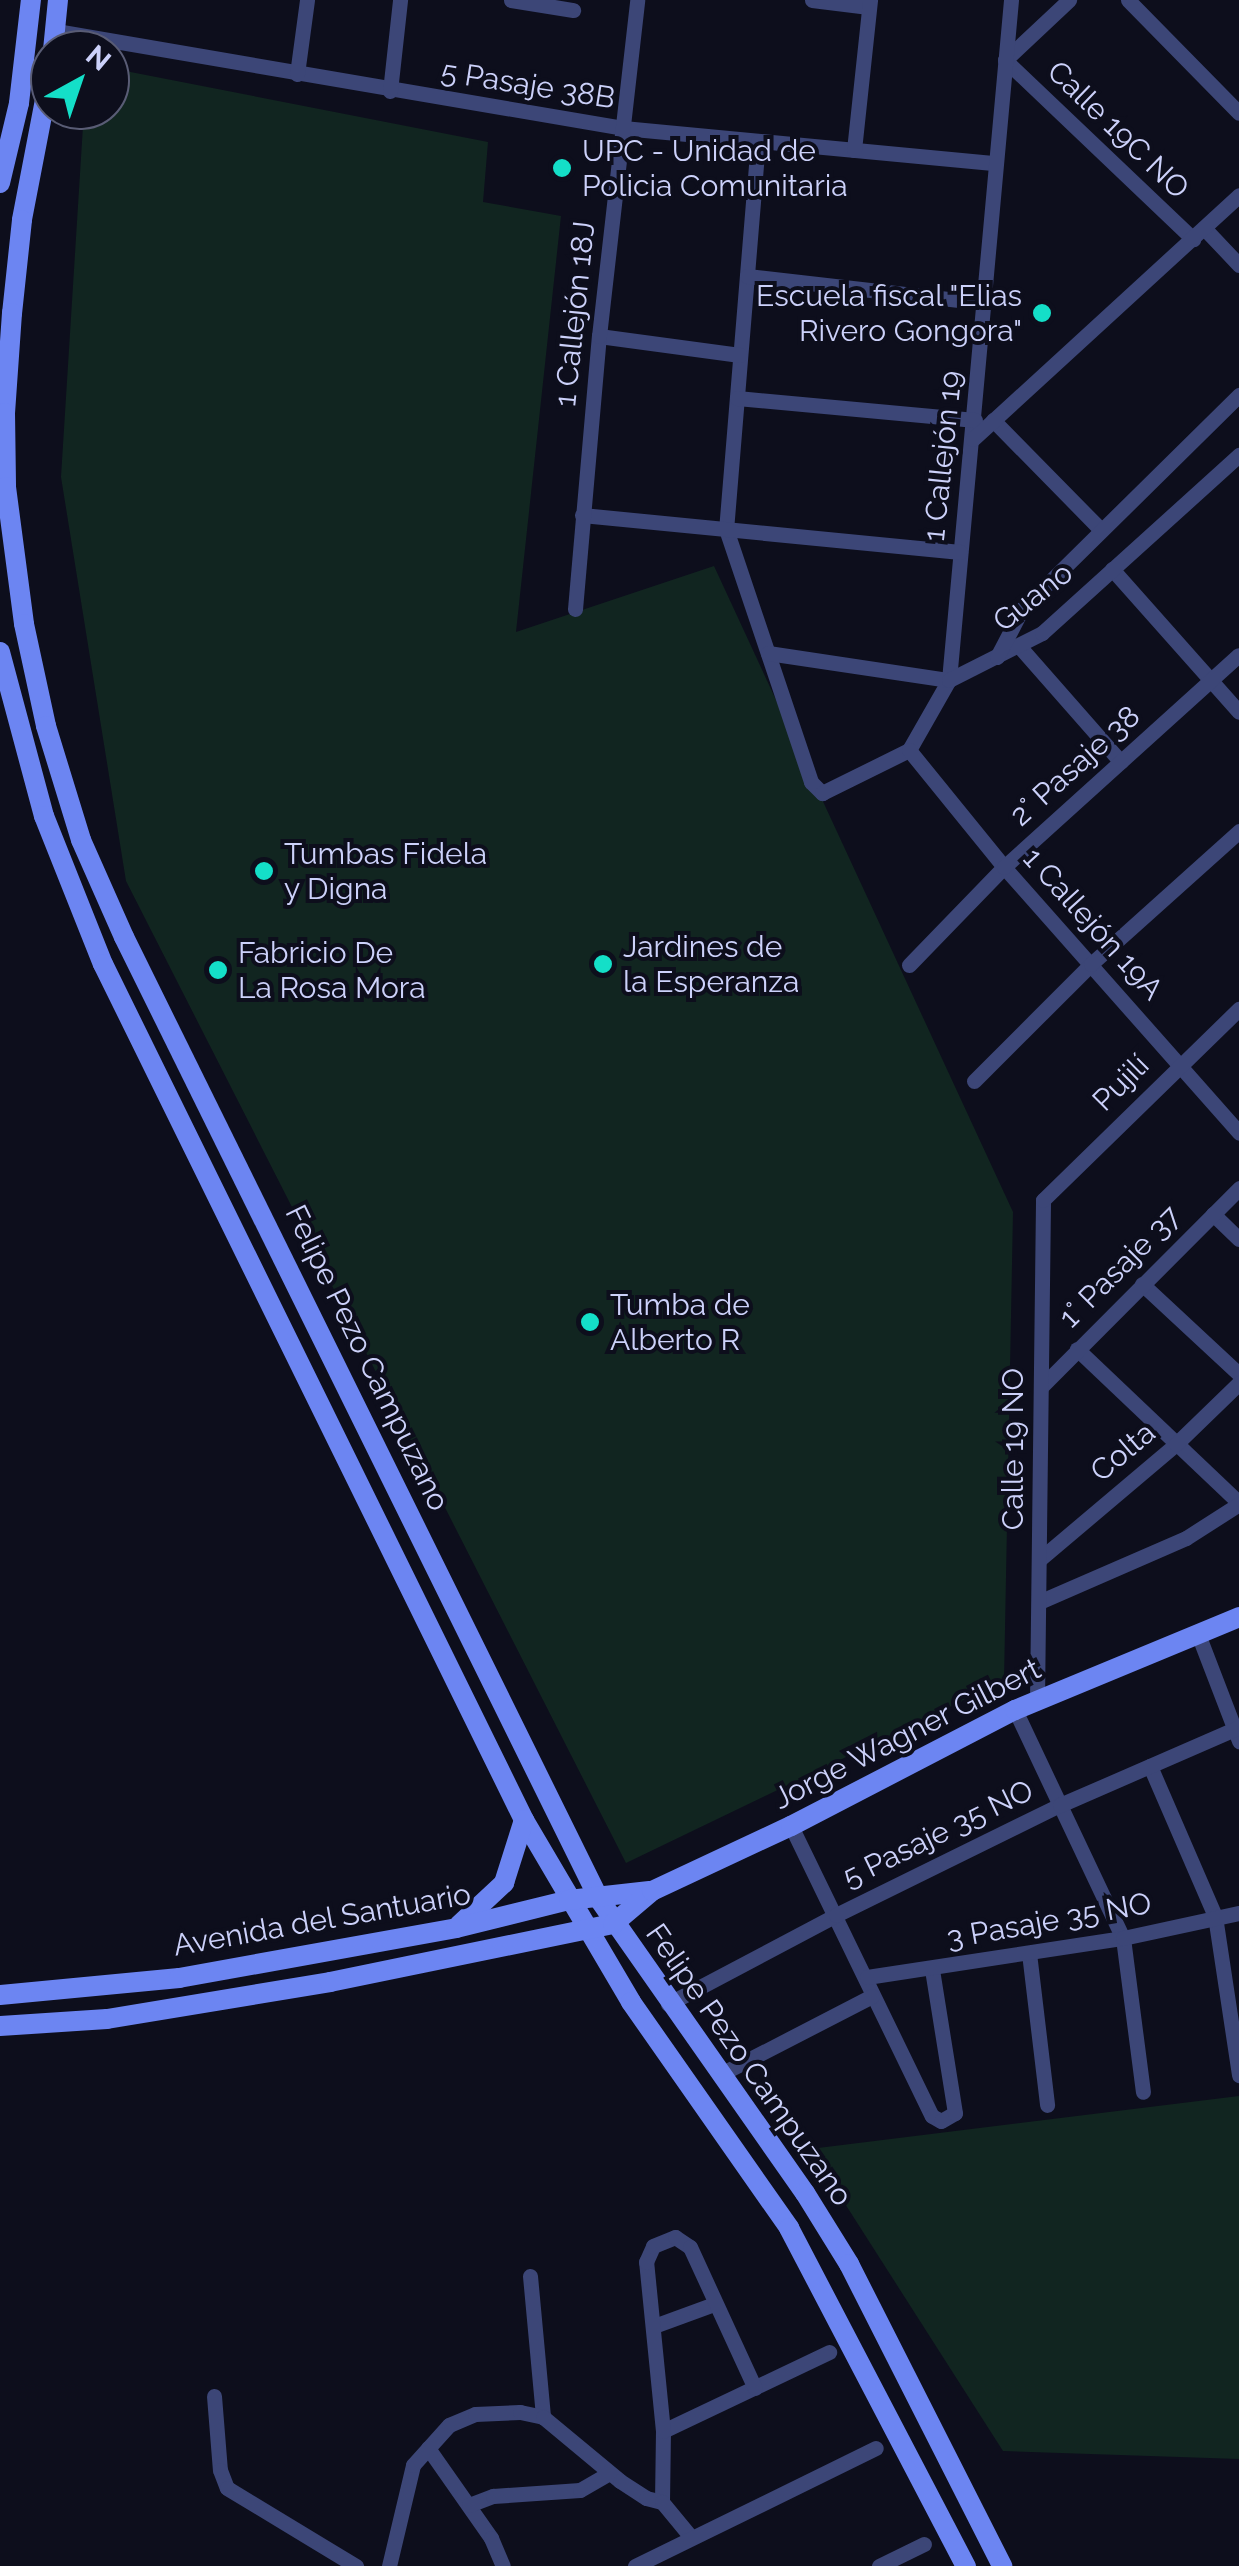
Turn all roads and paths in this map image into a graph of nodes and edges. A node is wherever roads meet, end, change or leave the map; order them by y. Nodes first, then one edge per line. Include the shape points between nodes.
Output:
1 (31, 0) edge
2 (58, 0) edge
3 (307, 0) edge
4 (400, 0) edge
5 (511, 0) edge
6 (637, 0) edge
7 (812, 0) edge
8 (1010, 0) edge
9 (1069, 0) edge
10 (1128, 0) edge
11 (870, 4) edge
12 (573, 10) dead end
13 (56, 30) edge
14 (130, 50) edge
15 (1005, 60) junction
16 (298, 74) junction
17 (390, 91) junction
18 (1239, 112) edge
19 (624, 128) junction
20 (39, 130) edge
21 (758, 140) junction
22 (854, 150) junction
23 (995, 163) junction
24 (0, 183) edge
25 (1239, 195) edge
26 (1198, 233) junction
27 (1239, 265) edge
28 (746, 276) junction
29 (984, 303) junction
30 (598, 336) junction
31 (740, 355) junction
32 (1239, 396) edge
33 (736, 398) junction
34 (975, 420) junction
35 (993, 420) junction
36 (973, 439) junction
37 (1239, 454) edge
38 (582, 515) junction
39 (726, 529) junction
40 (1100, 529) junction
41 (960, 552) junction
42 (1112, 569) junction
43 (575, 609) dead end
44 (1019, 646) junction
45 (0, 652) edge
46 (768, 653) junction
47 (1239, 656) edge
48 (995, 660) junction
49 (949, 680) junction
50 (1211, 682) junction
51 (1239, 712) edge
52 (909, 750) junction
53 (1121, 762) junction
54 (1239, 830) edge
55 (1004, 866) junction
56 (1091, 964) junction
57 (909, 965) dead end
58 (1239, 1009) edge
59 (1180, 1064) junction
60 (974, 1082) dead end
61 (1239, 1133) edge
62 (1239, 1188) edge
63 (1044, 1198) joint
64 (1213, 1214) junction
65 (1239, 1240) edge
66 (1142, 1284) junction
67 (1077, 1349) junction
68 (1239, 1374) edge
69 (1239, 1383) edge
70 (1041, 1386) junction
71 (1176, 1444) junction
72 (1239, 1503) edge
73 (1040, 1559) junction
74 (1039, 1602) junction
75 (1239, 1617) edge
76 (1198, 1634) junction
77 (1037, 1700) junction
78 (1015, 1710) junction
79 (1237, 1733) edge
80 (1150, 1766) junction
81 (1060, 1805) junction
82 (524, 1820) junction
83 (791, 1826) junction
84 (652, 1891) junction
85 (599, 1899) junction
86 (570, 1900) junction
87 (1239, 1914) edge
88 (836, 1915) junction
89 (1215, 1916) junction
90 (613, 1924) junction
91 (456, 1928) junction
92 (588, 1930) junction
93 (1123, 1938) junction
94 (1029, 1953) junction
95 (932, 1969) junction
96 (867, 1977) junction
97 (0, 1995) edge
98 (872, 1996) junction
99 (668, 2004) junction
100 (0, 2026) edge
101 (721, 2074) junction
102 (1239, 2075) edge
103 (1143, 2092) dead end
104 (1047, 2104) dead end
105 (530, 2276) dead end
106 (714, 2304) junction
107 (654, 2326) junction
108 (829, 2352) dead end
109 (755, 2388) junction
110 (214, 2396) dead end
111 (543, 2417) junction
112 (663, 2431) junction
113 (428, 2448) junction
114 (876, 2448) dead end
115 (610, 2473) junction
116 (662, 2502) junction
117 (469, 2505) junction
118 (691, 2537) junction
119 (924, 2544) dead end
120 (356, 2566) edge
121 (389, 2566) edge
122 (503, 2566) edge
123 (636, 2566) edge
124 (878, 2566) edge
125 (966, 2566) edge
126 (1002, 2566) edge

1 - 24 main road via 20,103
2 - 13 main road
3 - 16 street
4 - 17 street
5 - 12 street
6 - 19 street, 1 Callejón 18J
7 - 11 street
8 - 15 street, 1 Callejón 19
9 - 15 street
10 - 18 street
11 - 22 street
14 - 16 street, 5 Pasaje 38B
15 - 23 street, 1 Callejón 19
15 - 26 street, Calle 19C NO
16 - 17 street, 5 Pasaje 38B
17 - 19 street, 5 Pasaje 38B
19 - 21 street, 5 Pasaje 38B
19 - 30 street, 1 Callejón 18J
20 - 85 main road, Felipe Pezo Campuzano via 22,220 5,413 6,487 24,624 81,840
21 - 22 street, 5 Pasaje 38B
21 - 28 street
22 - 23 street, 5 Pasaje 38B
23 - 29 street, 1 Callejón 19
25 - 26 street
26 - 27 street, Calle 19C NO
26 - 35 street
28 - 29 street
28 - 31 street
29 - 34 street, 1 Callejón 19
30 - 31 street
30 - 38 street, 1 Callejón 18J
31 - 33 street
32 - 40 street, Guano
33 - 34 street
33 - 39 street
34 - 36 street, 1 Callejón 19
35 - 36 street
35 - 40 street
36 - 41 street, 1 Callejón 19
37 - 42 street, Guano
38 - 39 street
38 - 43 street, 1 Callejón 18J
39 - 41 street
39 - 46 street
40 - 48 street, Guano via 1022,609
41 - 49 street, 1 Callejón 19
42 - 44 street, Guano
42 - 50 street
44 - 48 street, Guano
44 - 53 street
45 - 82 main road, Felipe Pezo Campuzano via 44,816 103,964
46 - 49 street
46 - 52 street via 811,782 822,793
47 - 50 street, 2° Pasaje 38
48 - 49 street
49 - 52 street, 1 Callejón 19
50 - 51 street
50 - 53 street, 2° Pasaje 38
52 - 55 street, 1 Callejón 19A
53 - 55 street, 2° Pasaje 38
54 - 56 street
55 - 56 street, 1 Callejón 19A
55 - 57 street, 2° Pasaje 38
56 - 59 street, 1 Callejón 19A
56 - 60 street
58 - 59 street, Pujilí
59 - 61 street, 1 Callejón 19A
59 - 63 street, Pujilí
62 - 64 street, 1° Pasaje 37
63 - 70 street, Calle 19 NO
64 - 65 street
64 - 66 street, 1° Pasaje 37
66 - 67 street, 1° Pasaje 37
66 - 68 street
67 - 70 street, 1° Pasaje 37
67 - 71 street
69 - 71 street, Colta
70 - 73 street, Calle 19 NO
71 - 72 street
71 - 73 street, Colta
72 - 74 street via 1186,1538
73 - 74 street, Calle 19 NO
74 - 77 street, Calle 19 NO
75 - 76 main road, Jorge Wagner Gilbert
76 - 77 main road, Jorge Wagner Gilbert
76 - 79 street
77 - 78 main road, Jorge Wagner Gilbert
78 - 81 street
78 - 83 main road, Jorge Wagner Gilbert
79 - 80 street, 5 Pasaje 35 NO
80 - 81 street, 5 Pasaje 35 NO
80 - 89 street
81 - 88 street, 5 Pasaje 35 NO
81 - 93 street
82 - 86 main road, Felipe Pezo Campuzano
82 - 91 main road via 504,1883
83 - 84 main road, Jorge Wagner Gilbert
83 - 88 street
84 - 85 main road, Avenida del Santuario
84 - 90 main road, Jorge Wagner Gilbert
85 - 86 main road, Avenida del Santuario
85 - 90 main road, Felipe Pezo Campuzano
86 - 91 main road, Avenida del Santuario
86 - 92 main road, Felipe Pezo Campuzano
87 - 89 street, 3 Pasaje 35 NO
88 - 96 street
88 - 99 street, 5 Pasaje 35 NO
89 - 93 street, 3 Pasaje 35 NO
89 - 102 street
90 - 92 main road, Avenida del Santuario
90 - 99 main road, Felipe Pezo Campuzano
91 - 97 main road, Avenida del Santuario via 179,1978
92 - 100 main road, Avenida del Santuario via 126,2016
92 - 125 main road, Felipe Pezo Campuzano via 789,2228
93 - 94 street, 3 Pasaje 35 NO
93 - 103 street
94 - 95 street, 3 Pasaje 35 NO
94 - 104 street
95 - 96 street, 3 Pasaje 35 NO
95 - 98 street via 955,2114 946,2120 932,2116
96 - 98 street
98 - 101 street
99 - 101 main road, Felipe Pezo Campuzano
101 - 126 main road, Felipe Pezo Campuzano via 849,2264
105 - 111 street
106 - 107 street
106 - 107 street via 690,2247 675,2237 647,2254
106 - 109 street
107 - 112 street
108 - 109 street
109 - 112 street
110 - 120 street via 227,2488
111 - 113 street via 474,2414 448,2425
111 - 115 street
112 - 116 street
113 - 117 street
113 - 121 street via 404,2491
114 - 118 street
115 - 116 street
115 - 117 street via 580,2490 494,2496
116 - 118 street
117 - 122 street
118 - 123 street
119 - 124 street

